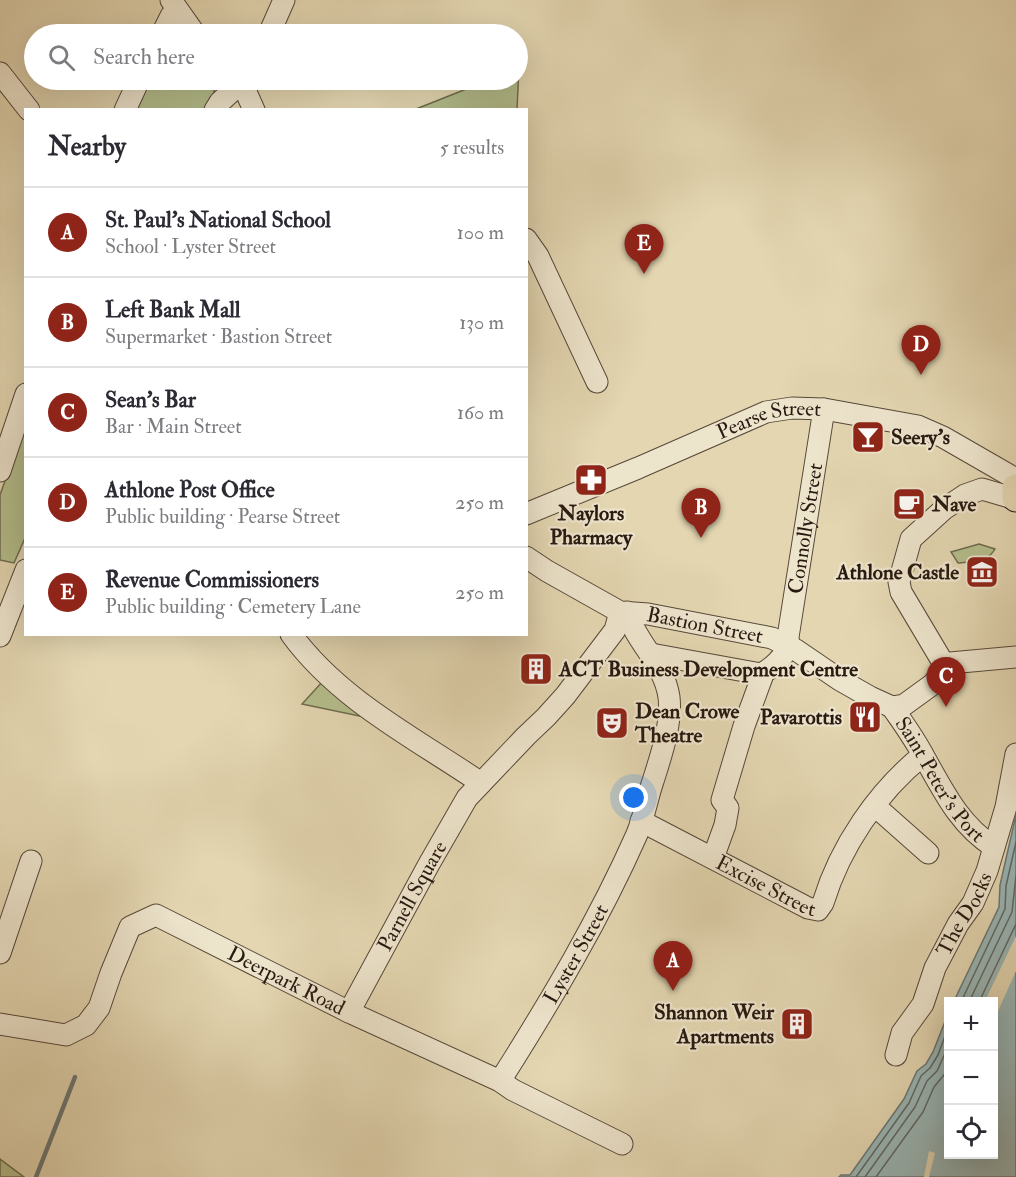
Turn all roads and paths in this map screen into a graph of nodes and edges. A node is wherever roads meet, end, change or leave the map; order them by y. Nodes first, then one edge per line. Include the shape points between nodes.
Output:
1 (284, 0) edge
2 (183, 18) edge
3 (167, 24) edge
4 (273, 24) edge
5 (0, 74) edge
6 (134, 90) edge
7 (232, 90) edge
8 (245, 90) edge
9 (27, 108) edge
10 (126, 108) edge
11 (216, 108) edge
12 (253, 108) edge
13 (528, 242) edge
14 (597, 382) dead end
15 (24, 400) edge
16 (824, 409) junction
17 (0, 471) edge
18 (1016, 478) edge
19 (1016, 488) edge
20 (1016, 498) edge
21 (528, 513) edge
22 (528, 558) edge
23 (24, 575) edge
24 (623, 612) junction
25 (0, 636) edge
26 (293, 636) edge
27 (789, 646) junction
28 (651, 654) junction
29 (1016, 657) edge
30 (945, 666) junction
31 (761, 674) junction
32 (892, 707) junction
33 (1016, 754) edge
34 (923, 755) junction
35 (481, 783) junction
36 (875, 806) junction
37 (641, 821) junction
38 (994, 848) junction
39 (927, 853) dead end
40 (713, 858) junction
41 (31, 861) dead end
42 (0, 952) edge
43 (349, 1012) junction
44 (0, 1024) edge
45 (896, 1055) dead end
46 (500, 1081) junction
47 (622, 1144) dead end

1 - 4 street
2 - 3 street via 171,16
5 - 9 street
6 - 10 street
7 - 11 street
8 - 12 street
13 - 14 street
15 - 17 street
16 - 18 street, Pearse Street via 918,426
16 - 21 street, Pearse Street via 800,407 766,412
16 - 27 street, Connolly Street
19 - 20 main road
20 - 30 street via 974,490 944,509 911,539 899,582 901,592
22 - 24 street
23 - 25 street
24 - 27 street, Bastion Street via 753,635
24 - 28 street, Lyster Street
24 - 35 street, Parnell Square via 615,630 553,710
26 - 35 street via 314,663 356,700
27 - 31 street via 772,668
27 - 32 street, Bastion Street via 840,680
28 - 31 street
28 - 37 street, Lyster Street via 666,682 669,712 662,752
29 - 30 street
30 - 32 street via 933,684 904,705
31 - 40 street via 722,800 728,808
32 - 34 street, Saint Peter's Port
33 - 38 street, The Docks
34 - 36 street, Excise Street
34 - 38 street, Saint Peter's Port via 952,806
35 - 43 street, Parnell Square via 467,798
36 - 39 street
36 - 40 street, Excise Street via 852,836 818,910
37 - 40 street, Excise Street
37 - 46 street, Lyster Street via 580,947
38 - 45 street, The Docks via 973,903 935,968 923,1004 902,1033
41 - 42 street
43 - 44 street, Deerpark Road via 156,915 130,927 99,1008 86,1025 66,1035
43 - 46 street, Deerpark Road
46 - 47 street, Deerpark Road

